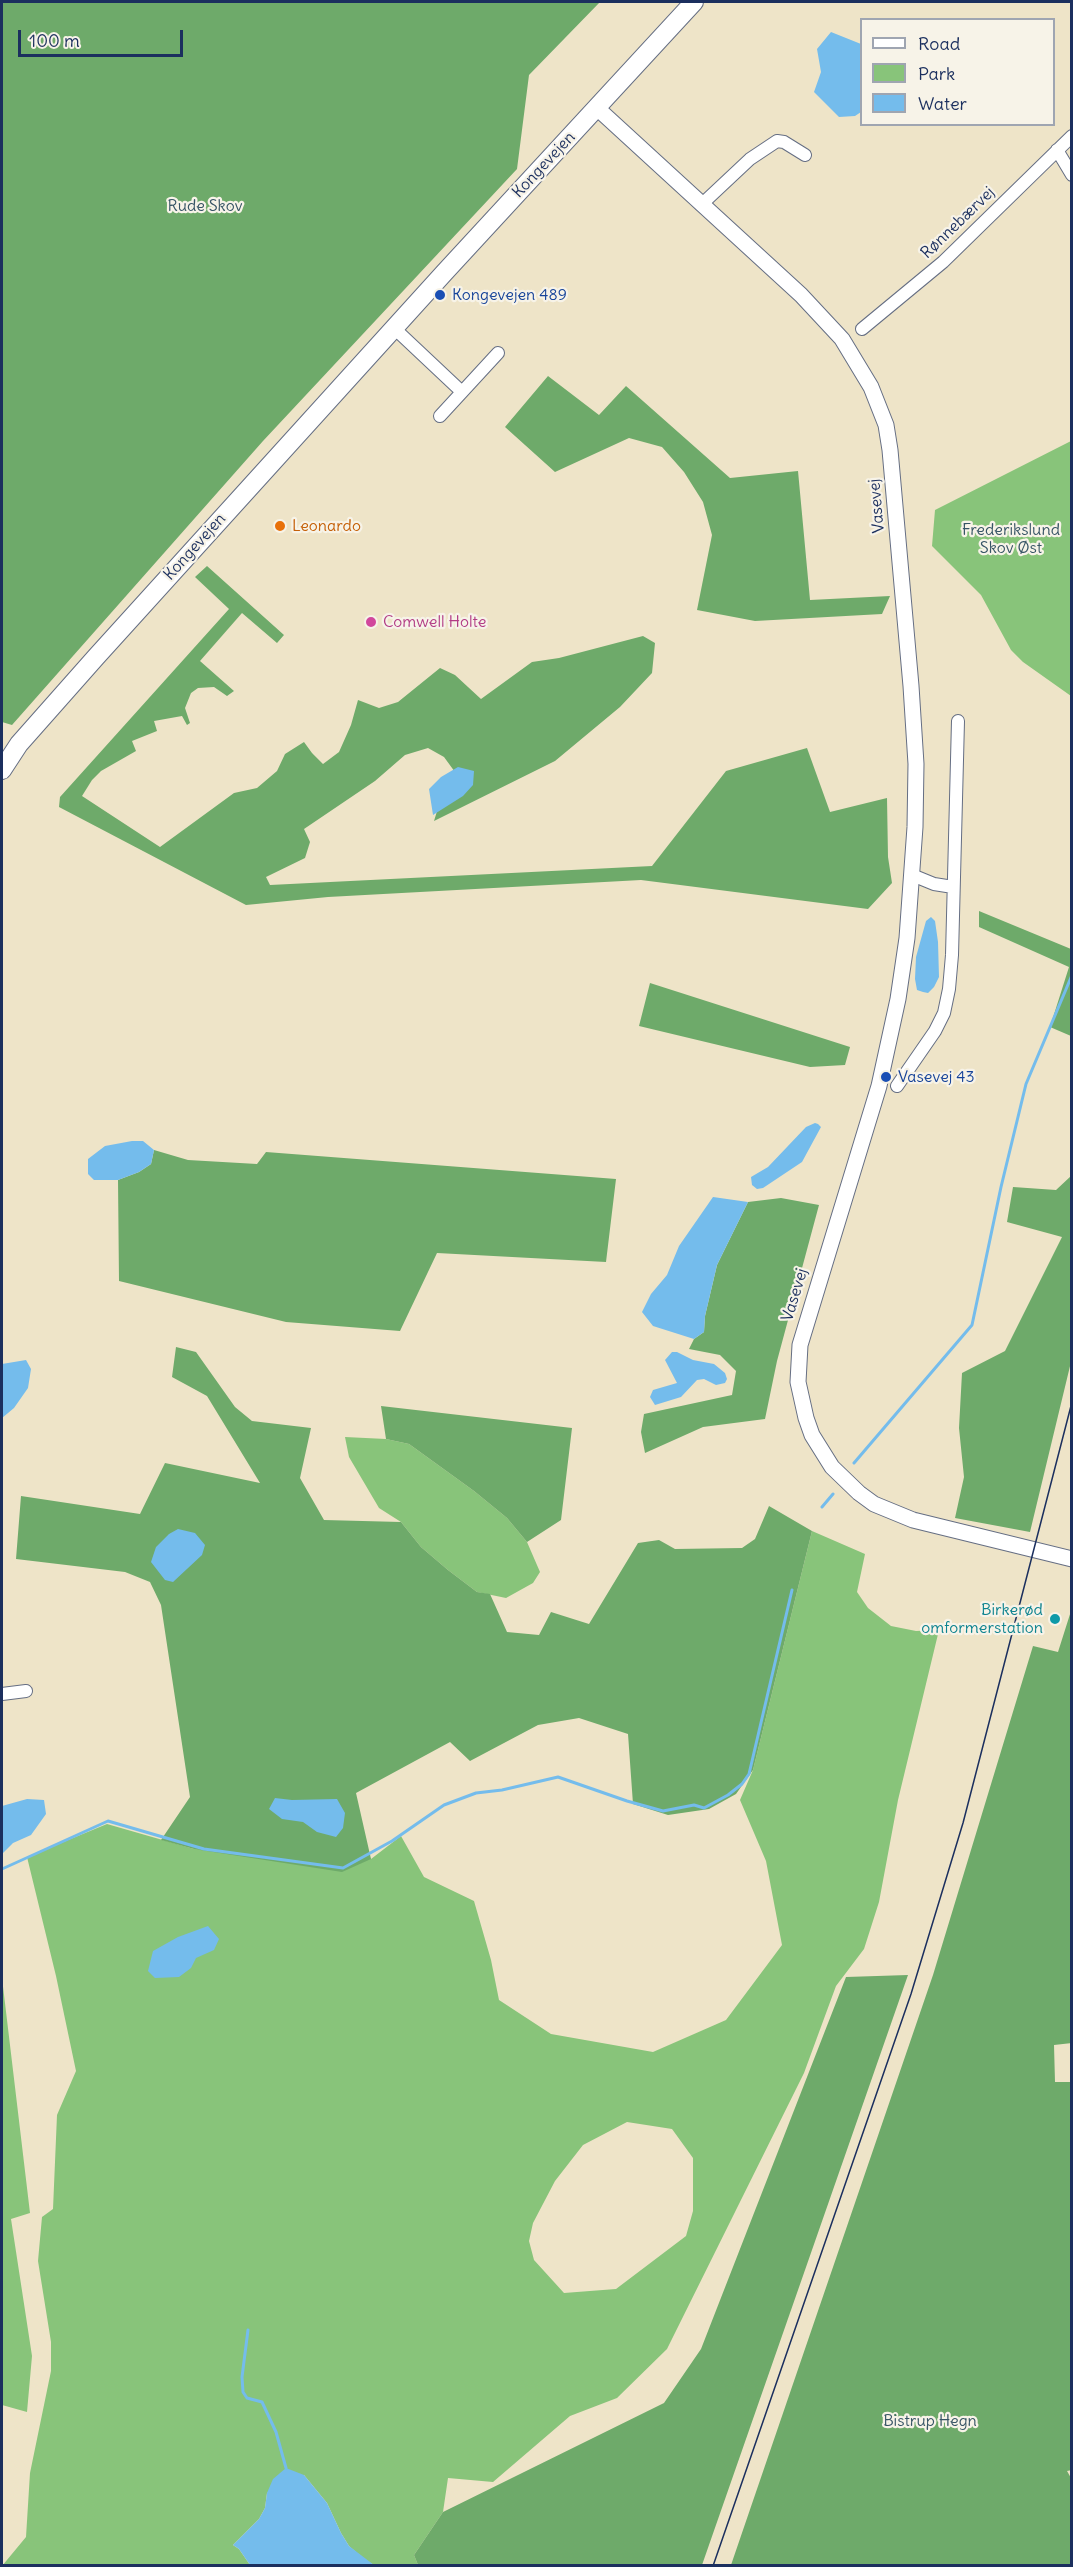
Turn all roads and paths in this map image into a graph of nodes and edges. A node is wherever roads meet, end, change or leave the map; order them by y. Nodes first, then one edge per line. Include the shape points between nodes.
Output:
1 (694, 2) edge
2 (597, 108) junction
3 (1071, 136) edge
4 (1057, 150) junction
5 (805, 155) dead end
6 (1071, 174) edge
7 (701, 205) junction
8 (394, 328) junction
9 (862, 329) dead end
10 (498, 353) dead end
11 (462, 392) junction
12 (440, 416) dead end
13 (958, 721) dead end
14 (2, 770) edge
15 (912, 875) junction
16 (953, 887) junction
17 (897, 1086) dead end
18 (1071, 1558) edge
19 (26, 1691) dead end
20 (2, 1694) edge

1 - 2 main road, Kongevejen
2 - 7 street, Vasevej
2 - 8 main road, Kongevejen
3 - 4 street, Rønnebærvej
4 - 6 street
4 - 9 street, Rønnebærvej via 943,262
5 - 7 street via 777,141 750,159
7 - 15 street, Vasevej via 842,339 871,387 886,425 912,686 916,764
8 - 11 street
8 - 14 main road, Kongevejen via 57,701
10 - 11 street
11 - 12 street
13 - 16 street
15 - 16 street
15 - 18 street, Vasevej via 901,978 879,1086 800,1344 801,1400 821,1452 845,1481 874,1504 913,1520
16 - 17 street via 952,955 944,1013
19 - 20 street

